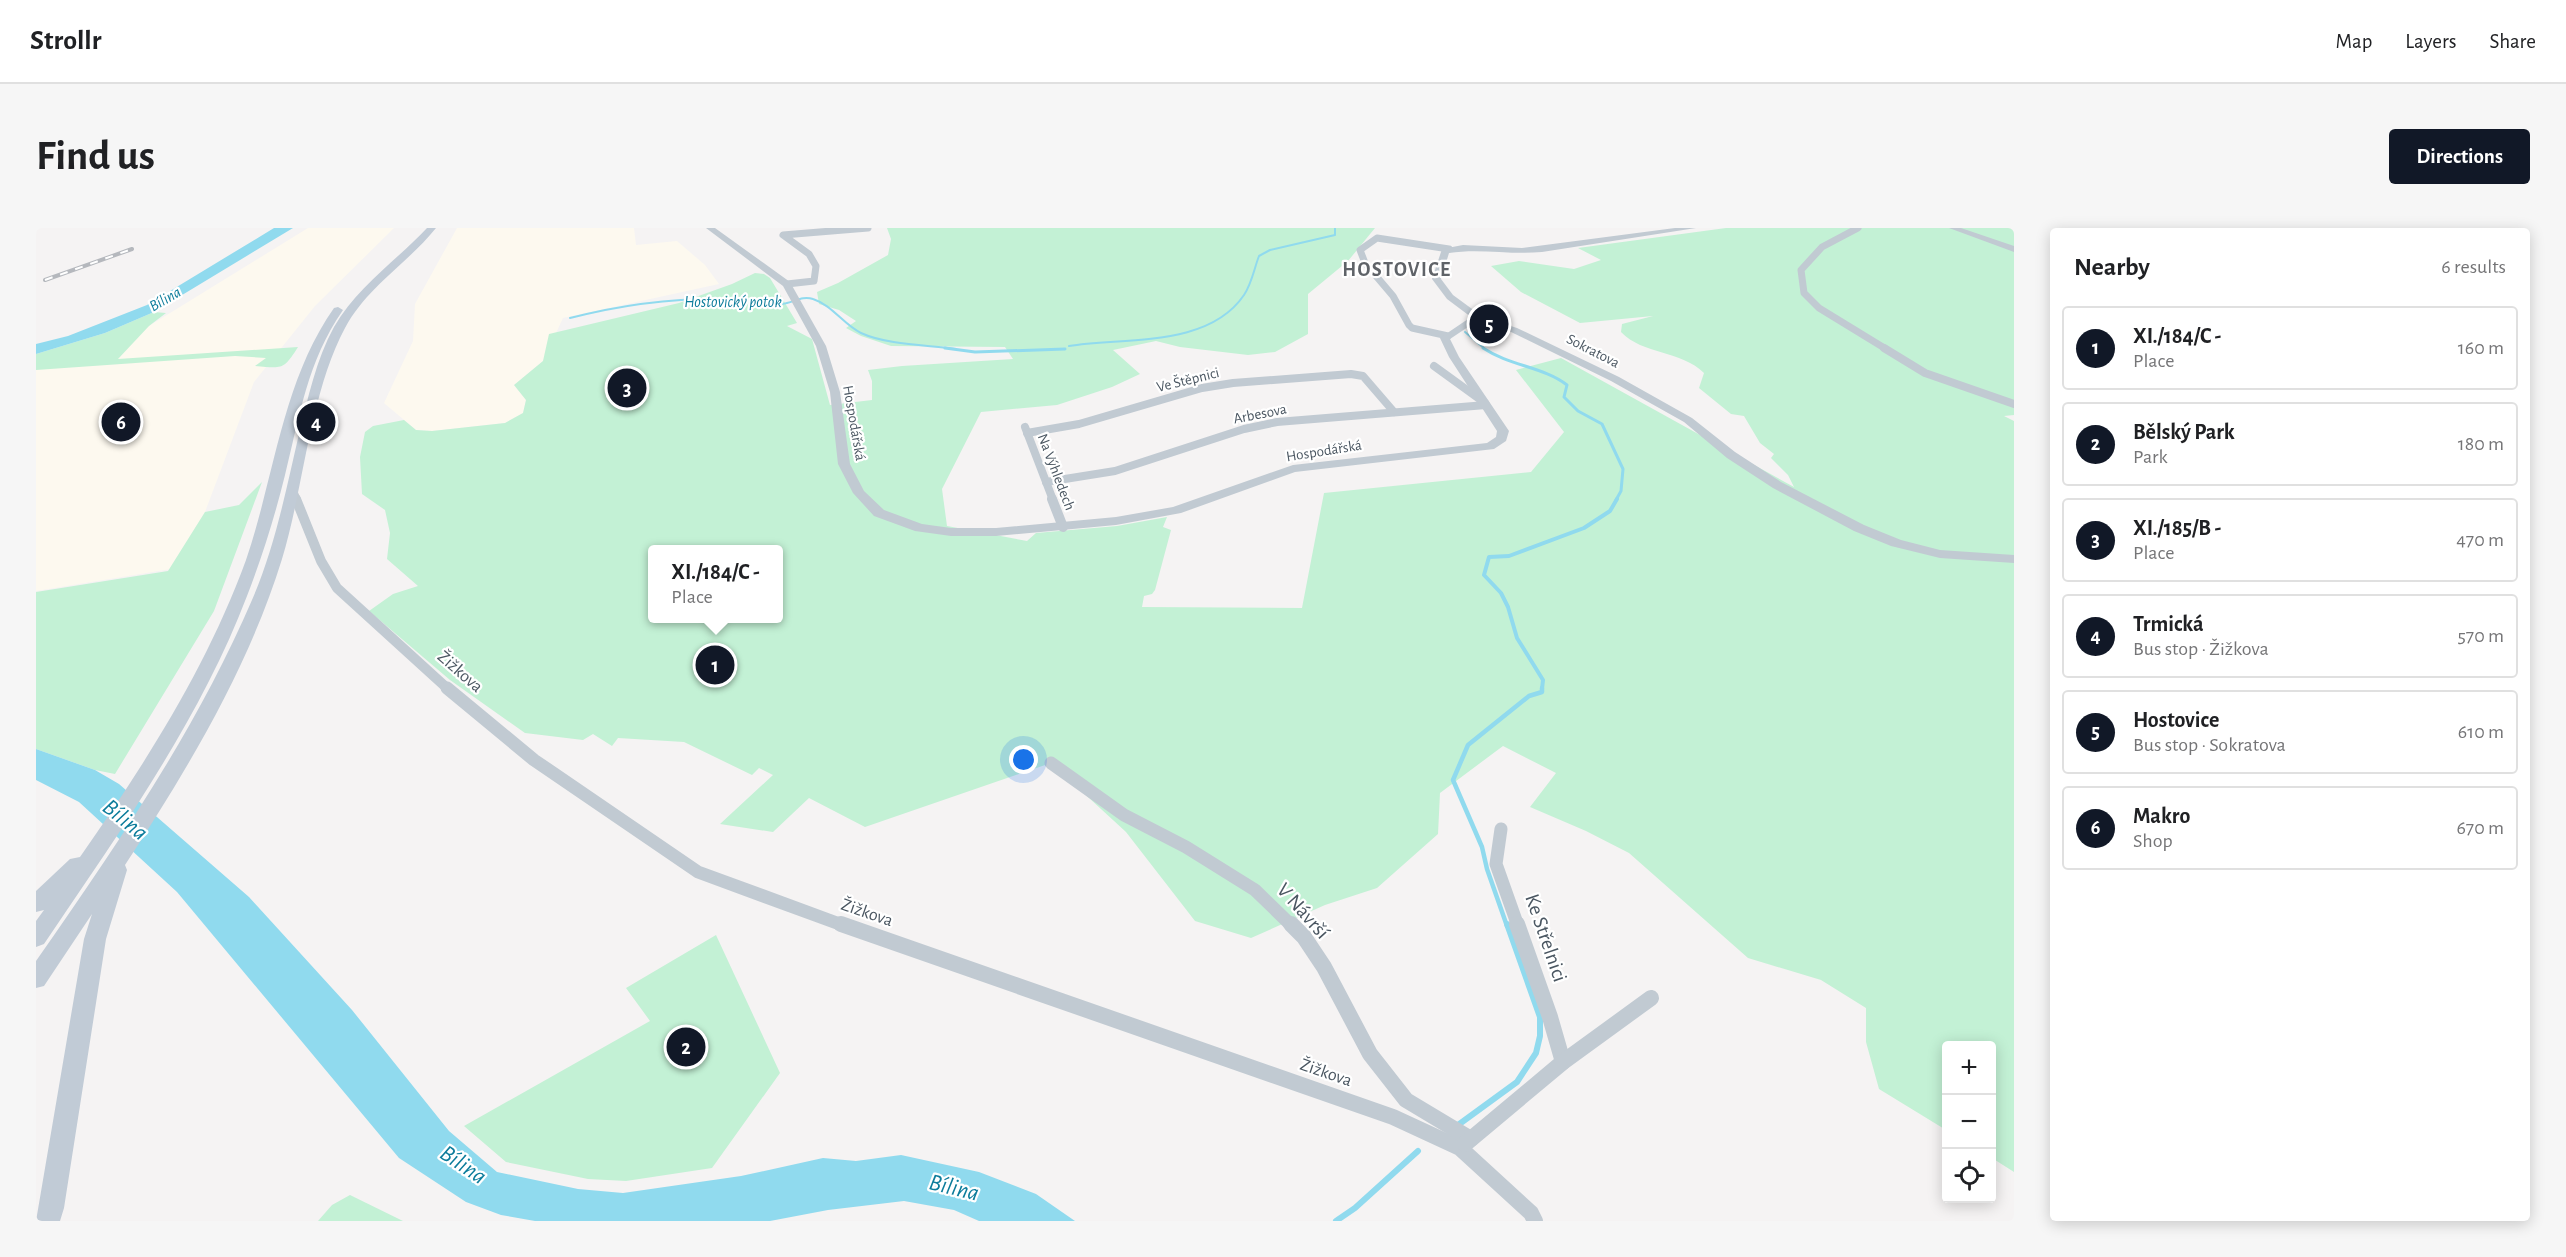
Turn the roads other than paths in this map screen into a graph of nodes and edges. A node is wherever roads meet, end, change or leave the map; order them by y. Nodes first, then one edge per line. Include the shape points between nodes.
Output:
1 (422, 228) edge
2 (432, 228) edge
3 (710, 228) edge
4 (868, 228) edge
5 (1692, 228) edge
6 (1858, 228) edge
7 (1953, 228) edge
8 (1449, 249) junction
9 (2014, 249) edge
10 (787, 285) junction
11 (1479, 319) junction
12 (1448, 336) junction
13 (1434, 366) dead end
14 (1486, 404) junction
15 (2014, 404) edge
16 (1394, 412) junction
17 (1026, 429) joint
18 (1046, 482) junction
19 (292, 489) junction
20 (1063, 527) junction
21 (2014, 559) edge
22 (1051, 763) dead end
23 (1501, 829) dead end
24 (114, 845) junction
25 (36, 904) edge
26 (36, 938) edge
27 (36, 979) edge
28 (1651, 998) dead end
29 (1563, 1062) junction
30 (1465, 1144) junction
31 (46, 1221) edge
32 (1535, 1221) edge

1 - 24 main road via 336,312 316,343 298,391 274,491 238,598 209,664
2 - 19 main road via 358,300 332,341
3 - 10 street
4 - 10 street via 783,235 819,266 814,281
5 - 8 street via 1542,249
6 - 15 street via 1822,247 1801,270 1804,294 1819,308 1925,373
7 - 9 street
8 - 11 street via 1443,254 1436,279 1450,297
8 - 12 street via 1377,238 1360,250 1408,325
10 - 20 street, Hospodářská via 821,346 835,392 844,464 859,493 879,513 920,528 951,532
11 - 12 street via 1466,322
11 - 21 street, Sokratova via 1545,344 1688,420 1777,485 1859,528 1940,554
12 - 14 street, Hospodářská via 1445,338 1454,357
13 - 14 street
14 - 16 street, Arbesova
14 - 20 street, Hospodářská via 1503,431 1502,439 1490,446 1293,469 1176,510
16 - 17 street, Ve Štěpnici via 1358,375 1202,388 1079,424
16 - 18 street, Arbesova via 1277,422 1115,471
17 - 18 street, Na Výhledech
18 - 20 street, Na Výhledech
19 - 24 main road via 261,596 232,664 174,773
19 - 30 street, Žižkova via 321,561 337,588 534,760 698,872
22 - 30 street, V Návrší via 1124,815 1186,847 1255,890 1304,937 1370,1054 1406,1100
23 - 29 street, Ke Střelnici via 1496,864
24 - 25 main road
24 - 26 main road
24 - 27 main road
24 - 31 main road
28 - 29 street
29 - 30 street
30 - 32 street, Žižkova

